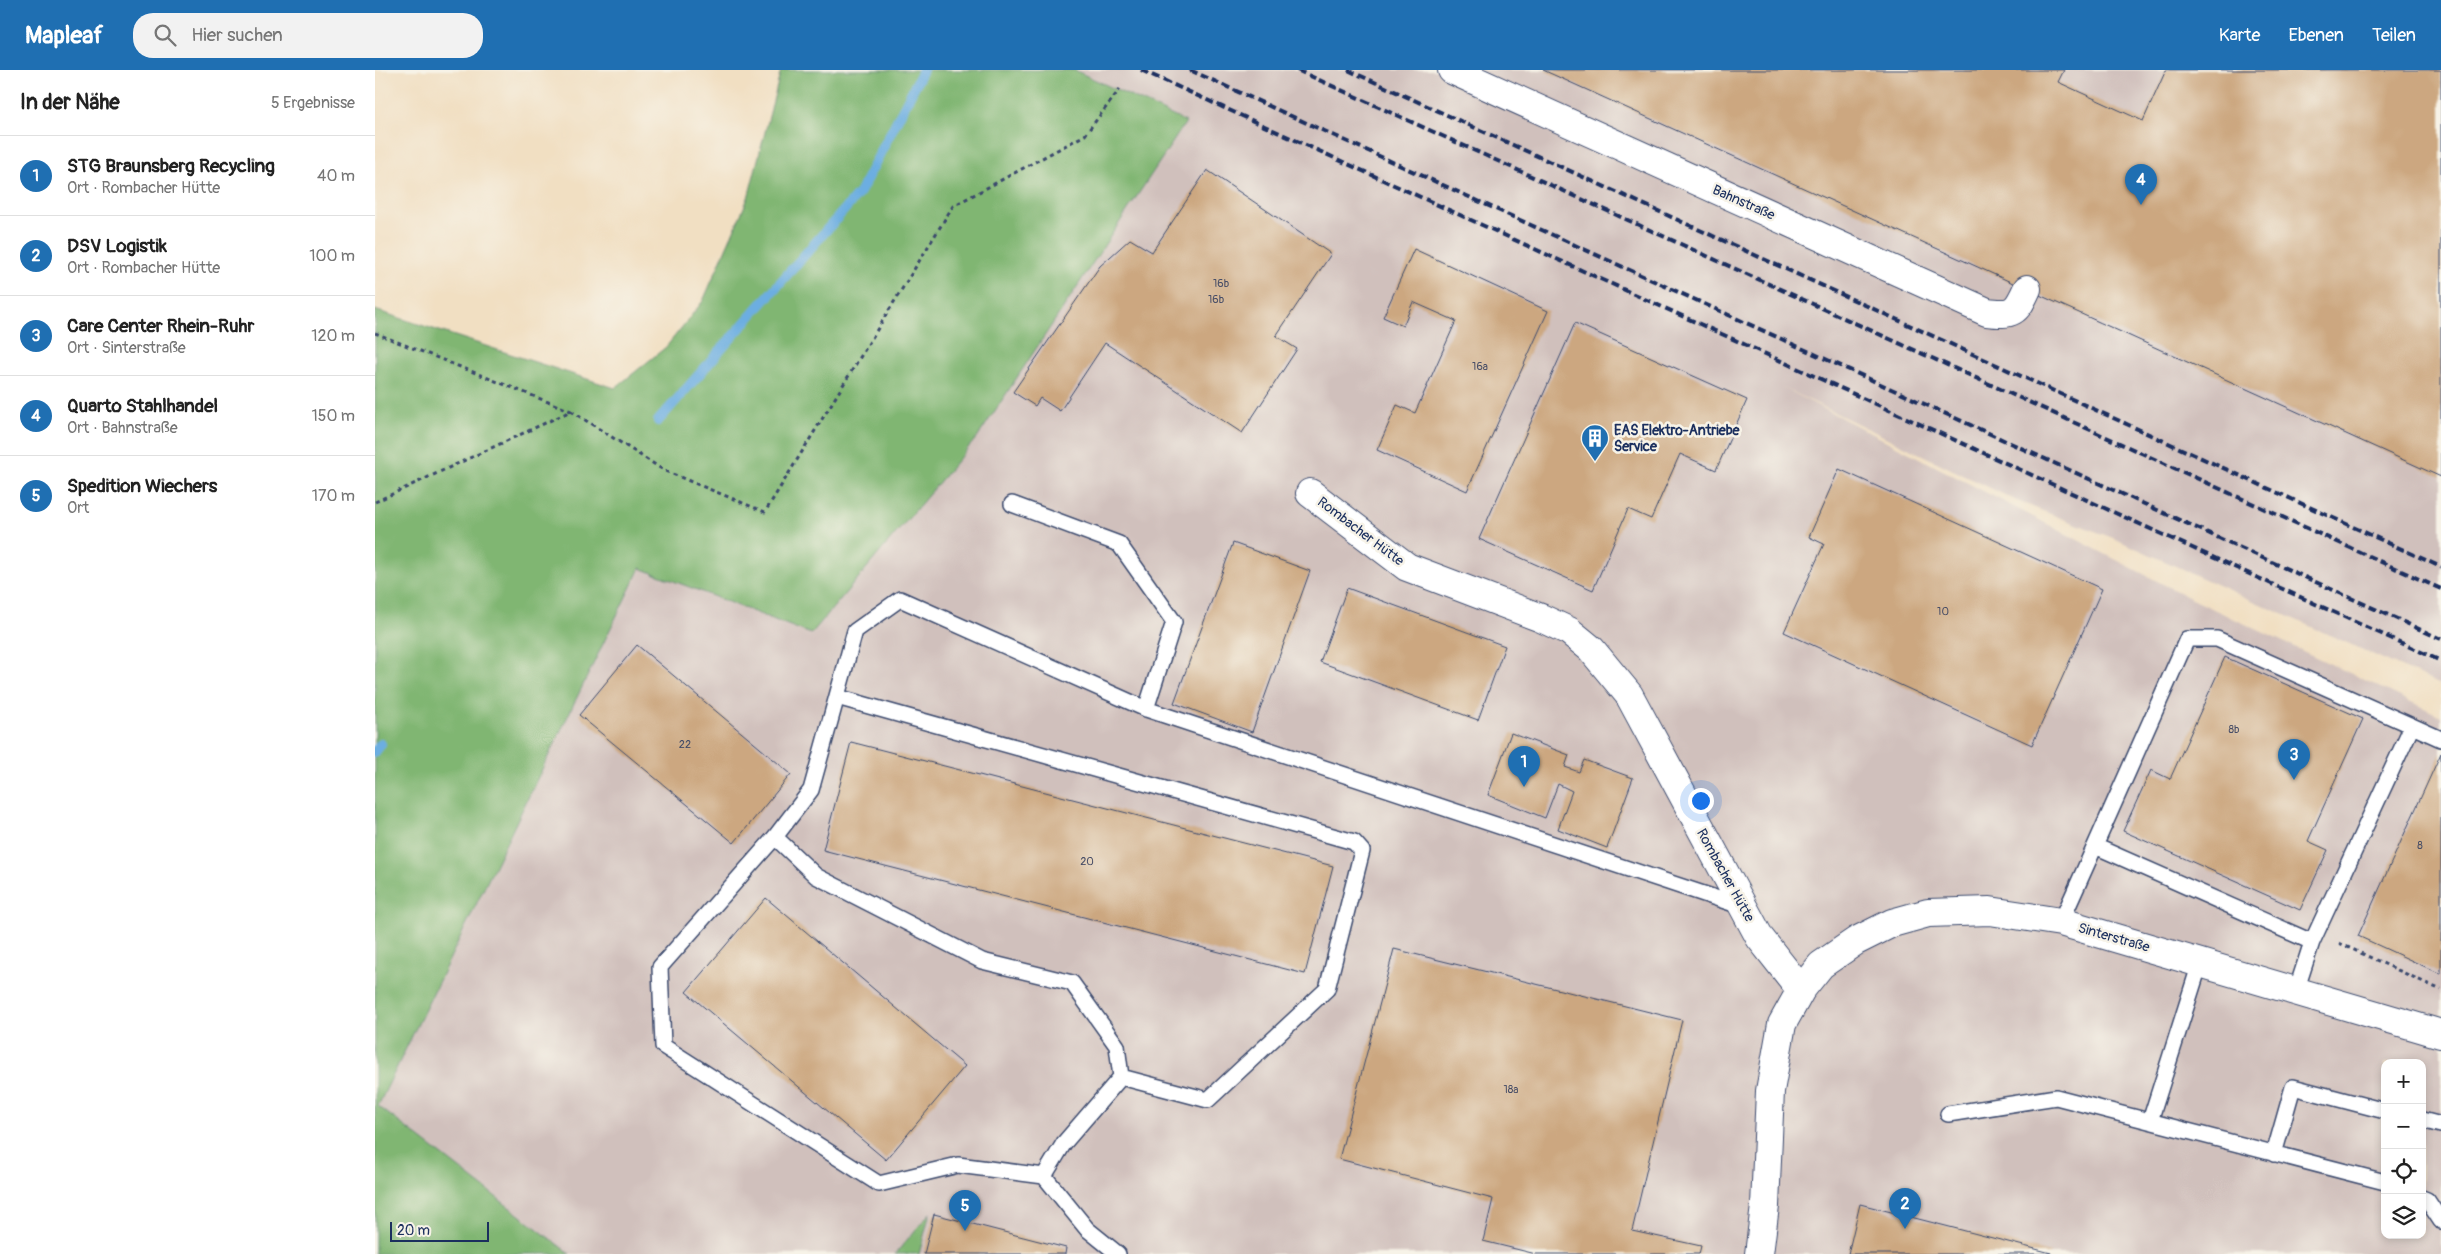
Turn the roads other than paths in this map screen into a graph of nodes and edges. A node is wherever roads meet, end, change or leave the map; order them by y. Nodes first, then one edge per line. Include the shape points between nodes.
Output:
1 (1452, 70) edge
2 (2027, 289) dead end
3 (1311, 492) dead end
4 (1012, 504) dead end
5 (837, 697) junction
6 (1146, 709) junction
7 (2412, 726) junction
8 (2441, 739) edge
9 (775, 837) junction
10 (2095, 846) junction
11 (1743, 907) junction
12 (2061, 922) junction
13 (2314, 937) junction
14 (2200, 963) junction
15 (1801, 990) junction
16 (2296, 991) junction
17 (2441, 1034) edge
18 (1121, 1076) junction
19 (2381, 1110) edge
20 (1948, 1114) dead end
21 (2150, 1121) junction
22 (2426, 1121) edge
23 (2441, 1125) edge
24 (2274, 1154) junction
25 (1044, 1176) junction
26 (2381, 1181) edge
27 (2426, 1200) edge
28 (2441, 1221) edge
29 (1118, 1254) edge
30 (1759, 1254) edge

1 - 2 street, Bahnstraße via 1987,312 2014,312
3 - 11 street, Rombacher Hütte via 1407,567 1541,618 1569,631 1591,649 1629,694
4 - 6 lane via 1119,544 1174,622
5 - 6 lane via 855,631 900,599
5 - 9 lane via 811,790
5 - 18 lane via 1354,842 1362,851 1327,989 1208,1100
6 - 11 lane
7 - 8 lane
7 - 10 lane via 2217,639 2187,639
7 - 13 lane
9 - 18 lane via 815,876 982,961 1071,983 1117,1046
9 - 25 lane via 660,967 663,1046 879,1184 958,1165
10 - 12 lane
10 - 13 lane
11 - 15 street, Rombacher Hütte via 1760,938
12 - 14 street, Sinterstraße
12 - 15 street, Sinterstraße via 1989,911 1928,913 1891,923 1856,941 1821,965
13 - 16 lane
14 - 16 street, Sinterstraße
14 - 21 lane
15 - 30 street via 1783,1024 1770,1091 1765,1206
16 - 17 street, Sinterstraße
18 - 25 lane via 1064,1143
19 - 24 lane via 2293,1087
20 - 21 lane via 2056,1097
21 - 24 lane
22 - 23 lane
24 - 26 lane
25 - 29 lane via 1087,1229
27 - 28 lane

